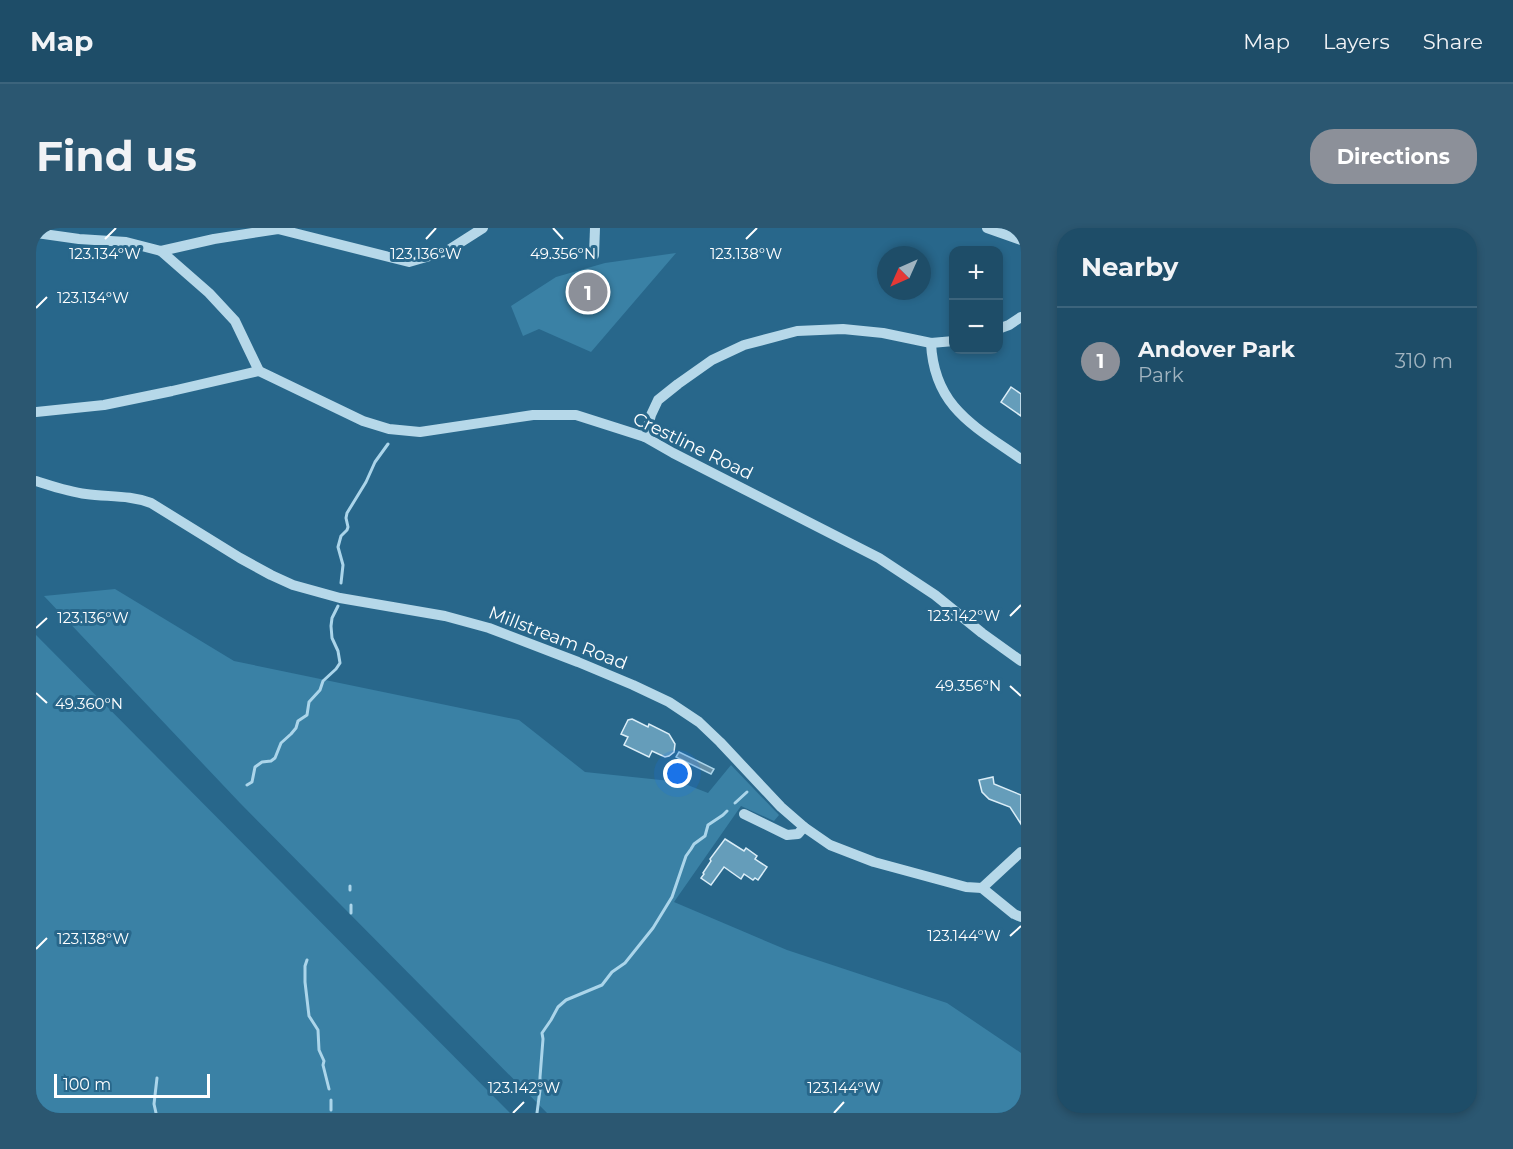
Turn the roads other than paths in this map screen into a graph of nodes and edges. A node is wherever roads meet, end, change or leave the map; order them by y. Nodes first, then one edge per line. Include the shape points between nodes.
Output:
1 (483, 228) edge
2 (595, 228) edge
3 (987, 228) edge
4 (36, 233) edge
5 (1021, 240) edge
6 (161, 251) junction
7 (594, 255) dead end
8 (1021, 317) edge
9 (1003, 327) edge
10 (949, 341) edge
11 (931, 343) junction
12 (259, 371) junction
13 (36, 412) edge
14 (645, 437) junction
15 (1021, 459) edge
16 (36, 481) edge
17 (1021, 661) edge
18 (744, 814) dead end
19 (804, 827) junction
20 (1021, 852) edge
21 (982, 888) junction
22 (1021, 917) edge

1 - 6 street via 447,251 409,262 278,229
2 - 7 street
3 - 5 street
4 - 6 street via 126,242
6 - 12 street via 235,321
8 - 9 street
10 - 11 street
11 - 14 street via 843,329 797,331 744,345 712,360 658,400
11 - 15 street via 938,381 949,401 967,421
12 - 13 street via 104,405
12 - 14 street, Crestline Road via 363,421 389,429 420,432 533,415 576,416
14 - 17 street, Crestline Road via 879,558
16 - 19 street, Millstream Road via 77,492 141,499 293,585 489,628 633,685 699,722
18 - 19 street via 787,835 798,834
19 - 21 street, Millstream Road via 830,845 874,862 966,888
20 - 21 street
21 - 22 street

